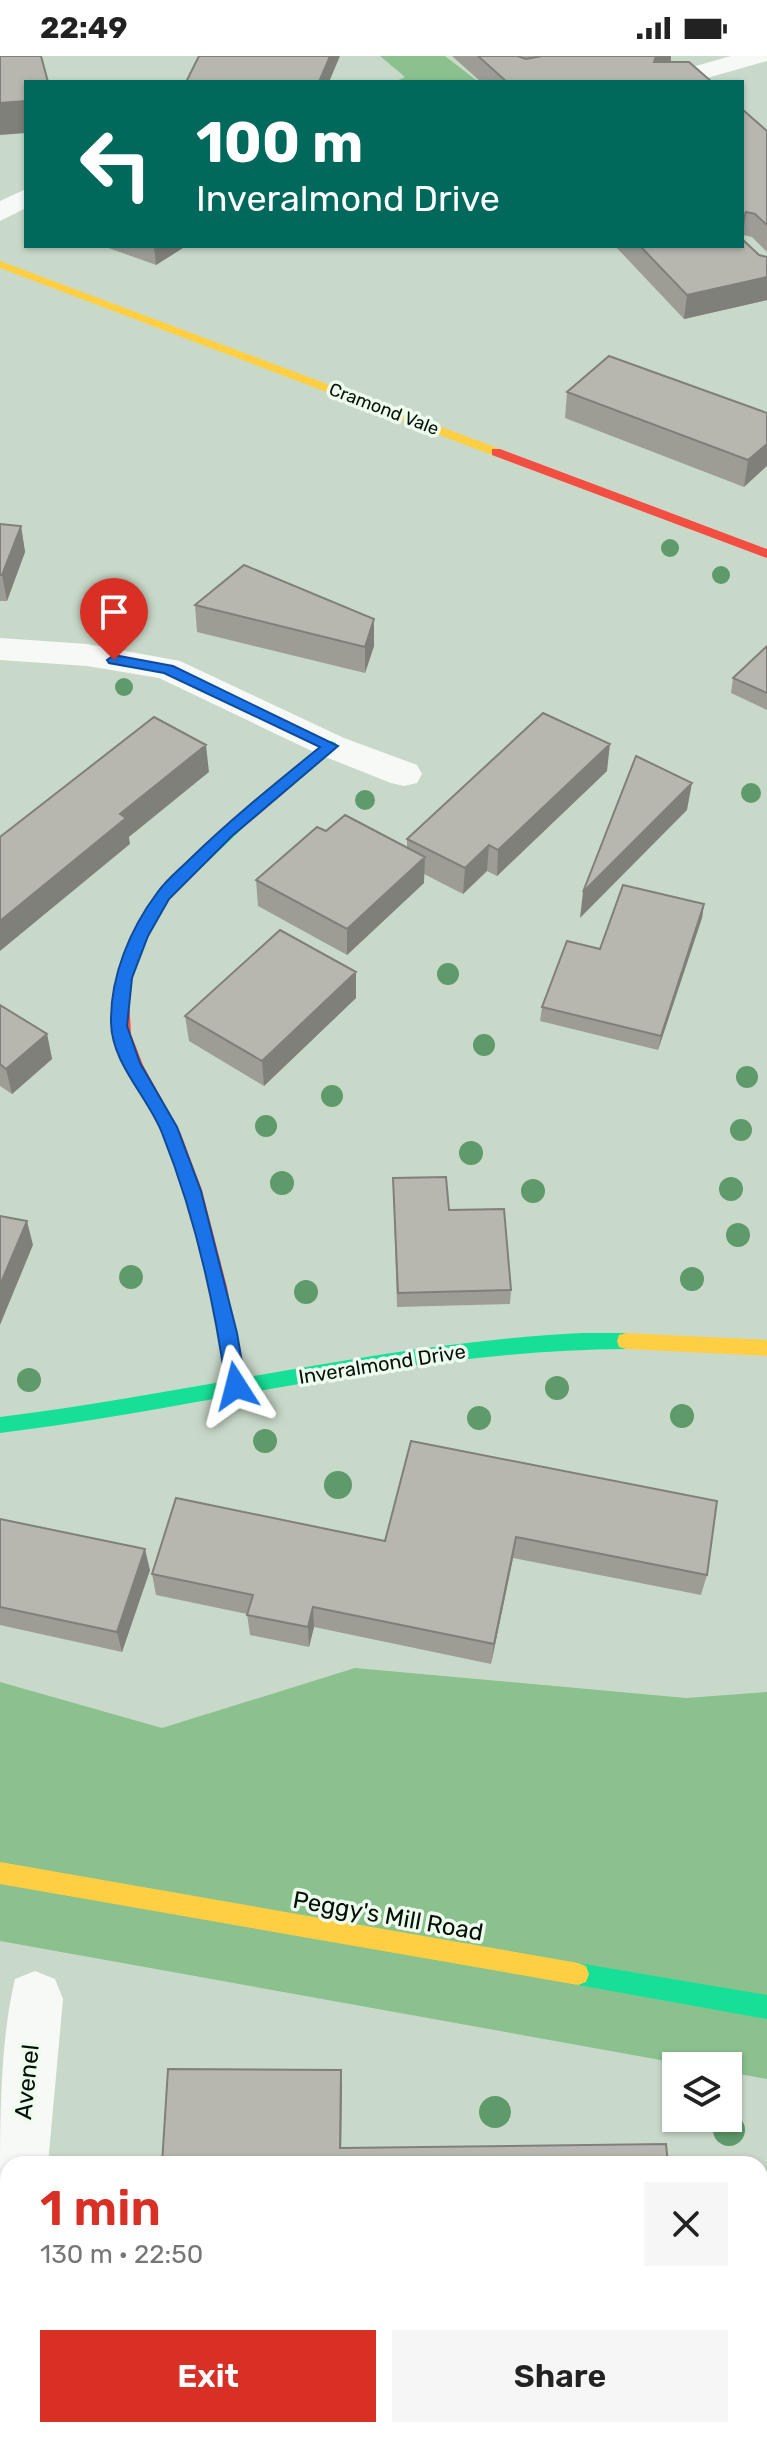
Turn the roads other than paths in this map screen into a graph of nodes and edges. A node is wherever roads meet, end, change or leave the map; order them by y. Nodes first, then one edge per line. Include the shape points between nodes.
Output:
1 (758, 56) edge
2 (673, 80) edge
3 (24, 198) edge
4 (0, 213) edge
5 (0, 264) edge
6 (767, 554) edge
7 (0, 649) edge
8 (331, 746) junction
9 (404, 774) dead end
10 (767, 1348) edge
11 (236, 1386) junction
12 (0, 1425) edge
13 (0, 1873) edge
14 (35, 1999) dead end
15 (767, 2007) edge
16 (19, 2156) edge

1 - 2 street
3 - 4 street
5 - 6 street, Cramond Vale
7 - 8 street via 87,655 168,669
8 - 9 street
8 - 11 street via 226,832 163,895 124,978 119,1026 131,1064 169,1127 192,1191
10 - 11 street, Inveralmond Drive via 612,1340 513,1345
11 - 12 street, Inveralmond Drive via 80,1416
13 - 15 street, Peggy's Mill Road
14 - 16 street, Avenel

